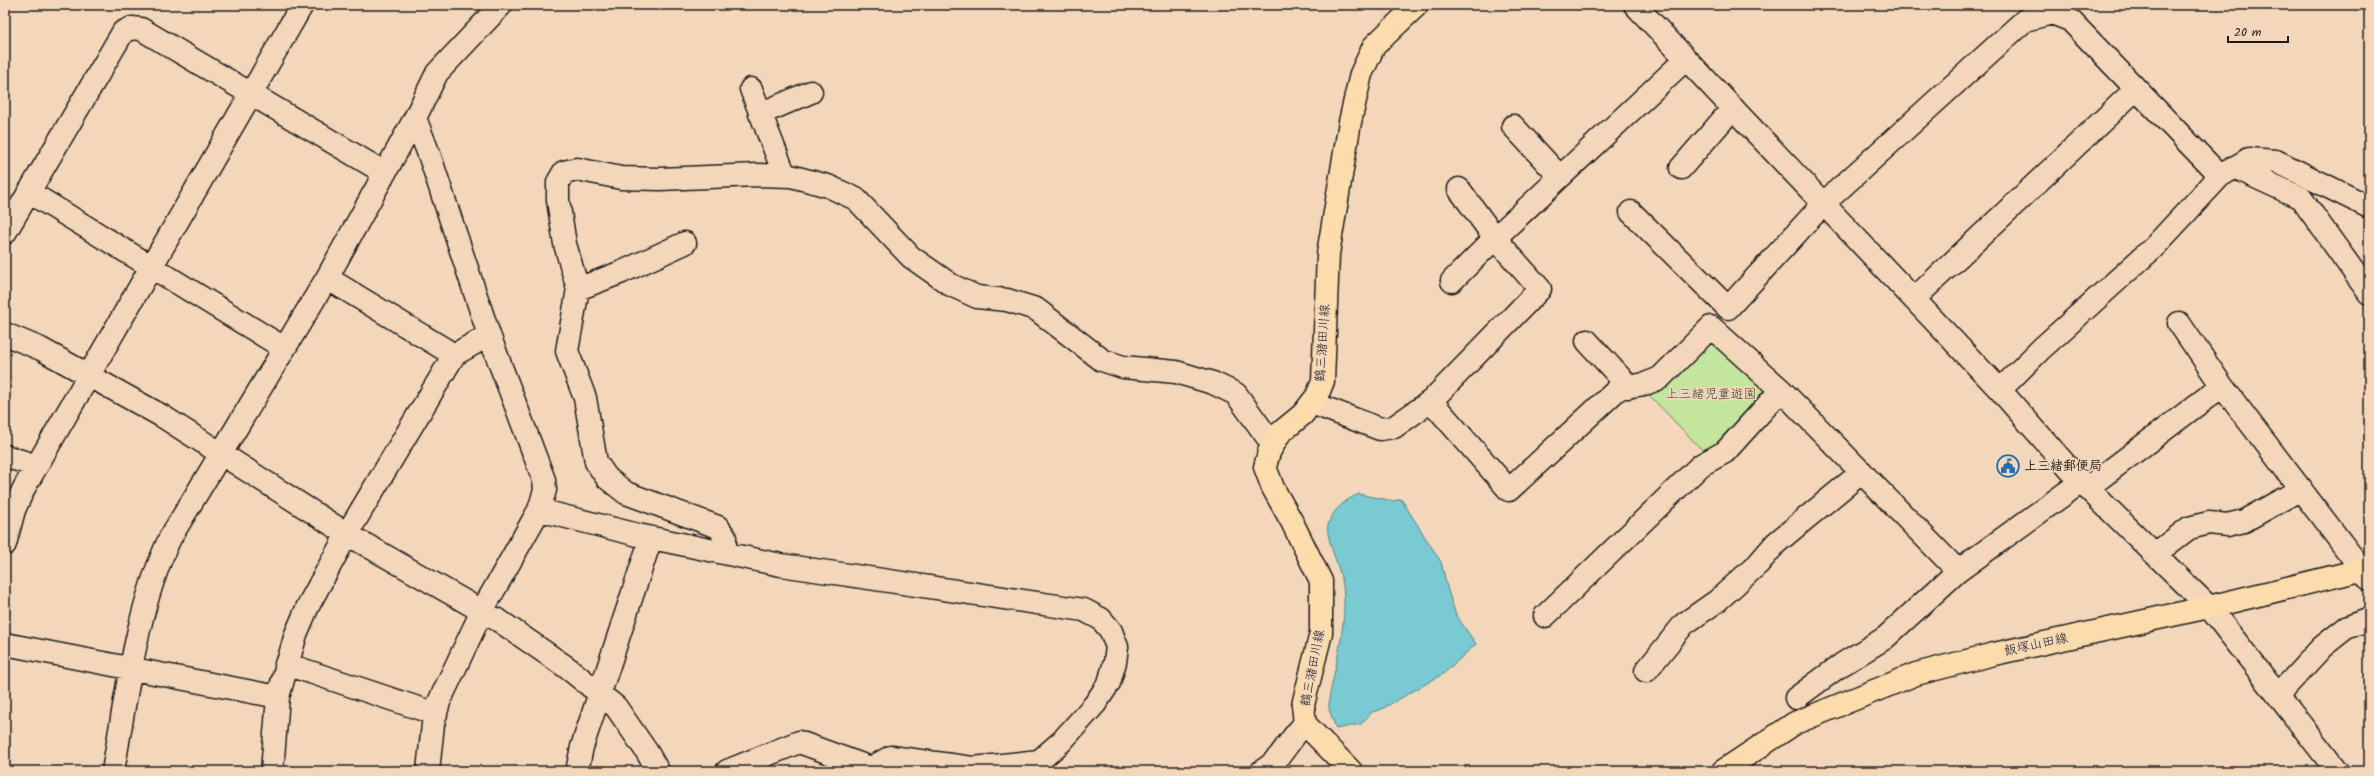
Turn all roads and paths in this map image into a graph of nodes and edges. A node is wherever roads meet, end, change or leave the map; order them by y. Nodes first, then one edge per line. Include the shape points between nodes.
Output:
1 (302, 5) edge
2 (501, 5) edge
3 (1417, 5) edge
4 (1635, 5) edge
5 (1686, 59) junction
6 (751, 89) dead end
7 (2136, 89) junction
8 (811, 92) dead end
9 (251, 95) junction
10 (1733, 108) junction
11 (760, 114) junction
12 (415, 118) junction
13 (1513, 126) dead end
14 (1680, 168) dead end
15 (2227, 172) junction
16 (385, 173) junction
17 (785, 176) junction
18 (1560, 177) junction
19 (1459, 189) dead end
20 (29, 192) junction
21 (1824, 203) junction
22 (2369, 207) edge
23 (1631, 212) dead end
24 (5, 233) edge
25 (1495, 238) junction
26 (685, 243) dead end
27 (152, 267) junction
28 (327, 278) junction
29 (1452, 281) dead end
30 (578, 289) junction
31 (2369, 293) edge
32 (1914, 299) junction
33 (2179, 323) dead end
34 (5, 334) edge
35 (489, 335) junction
36 (1588, 341) dead end
37 (284, 348) junction
38 (454, 355) junction
39 (90, 375) junction
40 (2222, 386) junction
41 (1629, 387) junction
42 (1781, 390) junction
43 (2000, 390) junction
44 (1431, 402) junction
45 (1312, 403) junction
46 (1273, 445) junction
47 (221, 454) junction
48 (5, 456) edge
49 (37, 466) junction
50 (1862, 472) junction
51 (2084, 485) junction
52 (2301, 489) junction
53 (539, 510) junction
54 (347, 534) junction
55 (651, 538) junction
56 (5, 544) edge
57 (725, 553) junction
58 (2155, 554) junction
59 (1958, 571) junction
60 (2367, 572) edge
61 (2209, 607) junction
62 (482, 611) junction
63 (1545, 616) dead end
64 (2369, 619) edge
65 (5, 644) edge
66 (286, 664) junction
67 (132, 668) junction
68 (1646, 671) dead end
69 (600, 695) junction
70 (2278, 695) junction
71 (278, 697) junction
72 (1796, 698) dead end
73 (436, 714) junction
74 (1305, 724) junction
75 (871, 770) edge
76 (113, 771) edge
77 (272, 771) edge
78 (428, 771) edge
79 (577, 771) edge
80 (658, 771) edge
81 (727, 771) edge
82 (1262, 771) edge
83 (1351, 771) edge
84 (1723, 771) edge
85 (2337, 771) edge

1 - 9 street
2 - 12 street via 437,73
3 - 45 main road, 鶴三潴田川線 via 1374,46 1361,74 1350,122 1328,254 1323,381
4 - 5 street
5 - 10 street
5 - 18 street
6 - 11 street
7 - 15 street
7 - 21 street via 2070,20 2052,12 2025,20
7 - 32 street
8 - 11 street
9 - 16 street
9 - 20 street via 141,29 132,28 123,32
9 - 27 street
10 - 14 street
10 - 21 street
11 - 17 street
12 - 16 street
12 - 35 street via 438,179
13 - 18 street
15 - 22 street via 2249,160 2276,161
15 - 31 street via 2301,198
15 - 43 street via 2154,247 2041,349
16 - 28 street
17 - 30 street via 660,179 621,178 577,169 564,172 558,182 558,200 565,244
17 - 46 street via 828,186 856,199 911,257 951,286 977,297 1007,300 1036,309 1102,360 1123,367 1176,372 1213,383 1236,394
18 - 25 street
19 - 25 street
20 - 24 street
20 - 27 street
21 - 23 street via 1728,308
21 - 32 street
25 - 29 street
25 - 44 street via 1540,290
26 - 30 street
27 - 37 street
27 - 39 street
28 - 37 street
28 - 38 street
30 - 57 street via 567,350 585,398 596,462 607,478 626,493 718,527 725,537
32 - 43 street
33 - 40 street
34 - 39 street via 41,349
35 - 38 street
35 - 53 street via 544,480 546,490
36 - 41 street
37 - 47 street
38 - 54 street
39 - 47 street via 162,416
39 - 49 street
40 - 51 street
40 - 52 street
41 - 42 street via 1660,378 1711,327
41 - 44 street via 1619,388 1509,490
42 - 50 street
42 - 63 street via 1725,452 1701,465
43 - 51 street
44 - 45 street via 1394,427 1380,429
45 - 46 main road, 鶴三潴田川線 via 1280,433
46 - 74 main road, 鶴三潴田川線 via 1265,467 1272,488 1321,581 1321,633 1303,705
47 - 54 street
47 - 67 street via 170,538 160,560 143,615
48 - 49 street
49 - 56 street via 14,510
50 - 59 street
50 - 68 street via 1776,543 1758,564 1717,601 1684,624
51 - 58 street
51 - 59 street
52 - 58 street via 2244,521 2228,526 2209,524 2189,528
52 - 60 street
53 - 55 street
53 - 62 street
54 - 62 street
54 - 66 street via 308,606
55 - 57 street
55 - 69 street
57 - 75 street via 781,565 1084,610 1101,619 1111,631 1117,647 1109,683 1084,718 1039,761 973,768 891,757
58 - 61 street
59 - 72 street via 1885,638 1841,665
60 - 61 main road, 飯塚山田線
61 - 70 street
61 - 84 main road, 飯塚山田線 via 1994,654 1916,674 1795,723
62 - 69 street via 569,669
62 - 73 street
64 - 70 street via 2346,628 2322,647
65 - 67 street
66 - 71 street
66 - 73 street
67 - 71 street
67 - 76 street
69 - 79 street via 582,747
69 - 80 street via 616,707
70 - 85 street
71 - 77 street
73 - 78 street via 429,744
74 - 82 street via 1294,733 1270,767
74 - 83 main road, 鶴三潴田川線
75 - 81 street via 799,742

